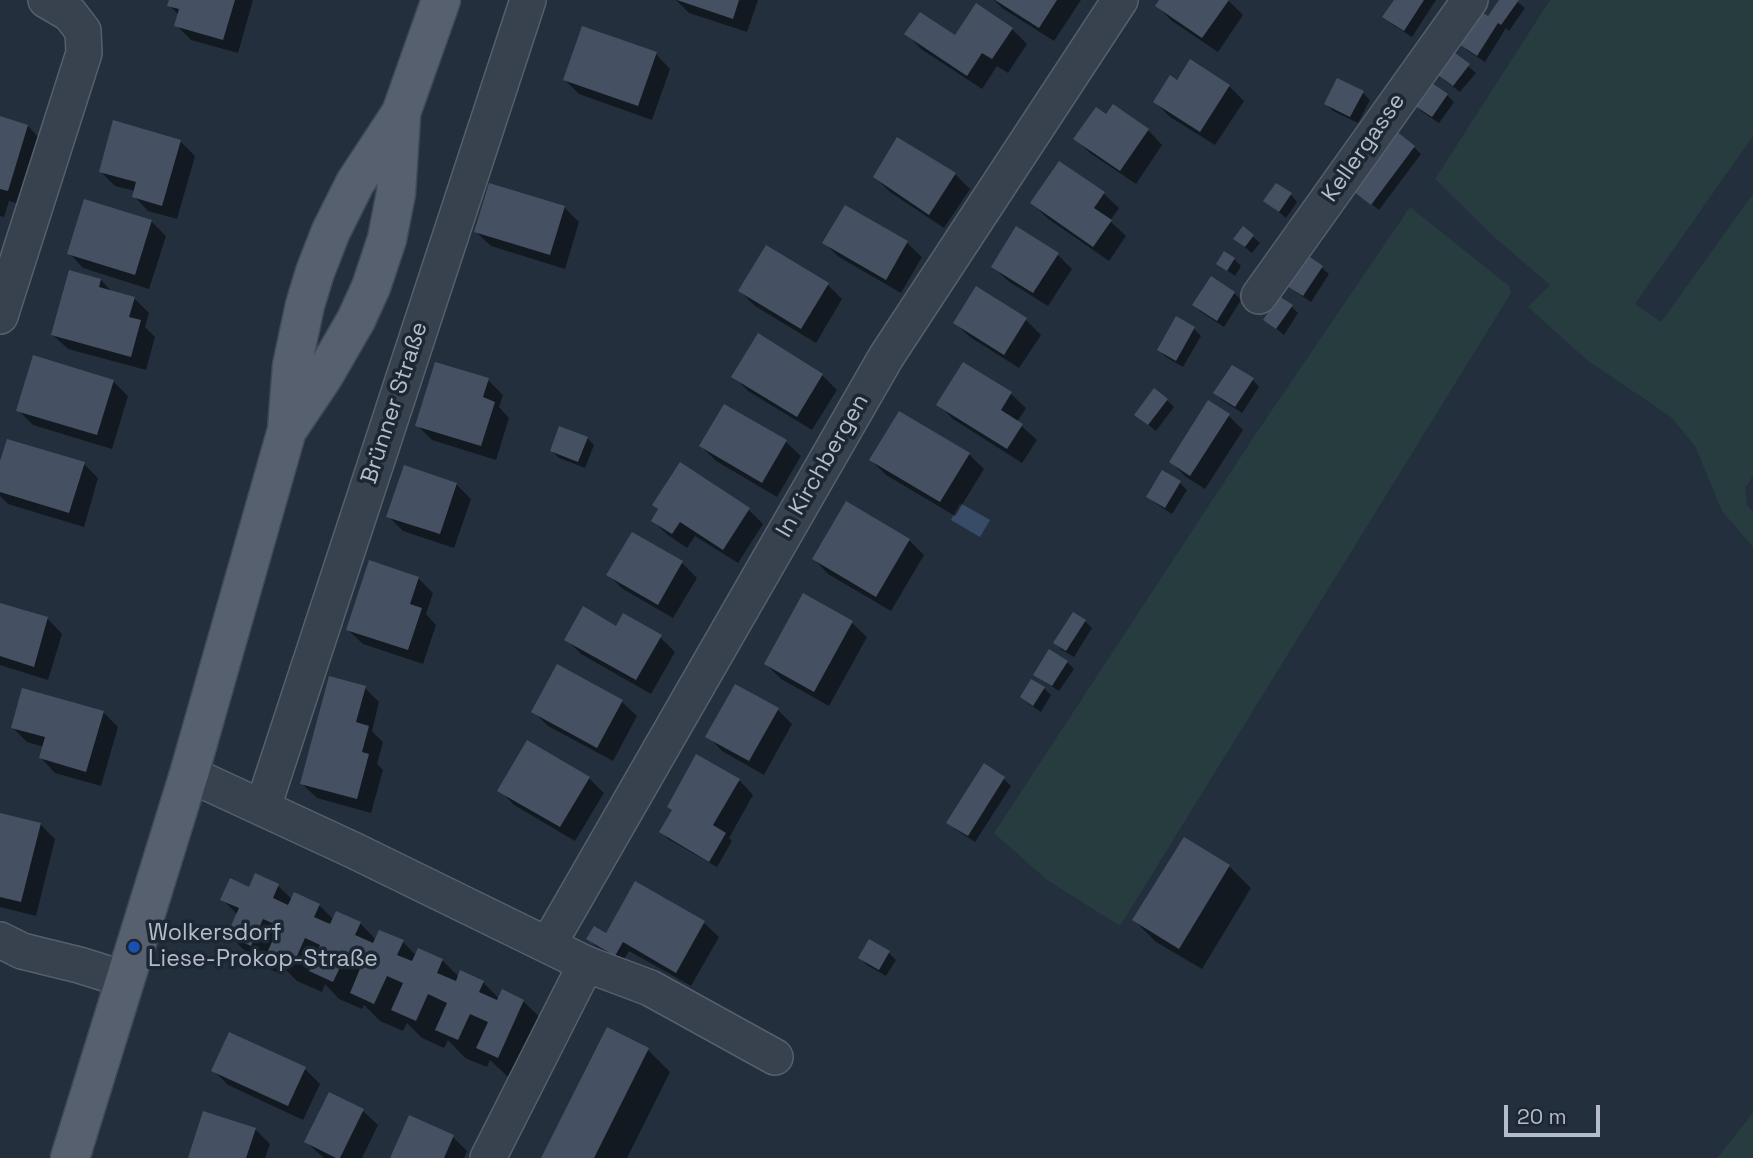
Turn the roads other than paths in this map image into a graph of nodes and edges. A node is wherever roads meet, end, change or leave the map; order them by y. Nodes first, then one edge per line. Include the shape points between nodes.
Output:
1 (46, 0) edge
2 (441, 0) edge
3 (528, 0) edge
4 (1120, 0) edge
5 (1470, 0) edge
6 (401, 113) junction
7 (1259, 296) dead end
8 (0, 316) edge
9 (287, 430) junction
10 (189, 774) junction
11 (263, 807) junction
12 (0, 940) edge
13 (548, 946) junction
14 (586, 964) junction
15 (124, 979) junction
16 (775, 1057) dead end
17 (70, 1158) edge
18 (488, 1158) edge

1 - 8 street via 70,14 83,31 84,53
2 - 6 main road
3 - 11 street, Brünner Straße
4 - 13 street, In Kirchbergen via 886,357
5 - 7 street, Kellergasse
6 - 9 main road via 355,183 315,272 292,366
6 - 9 main road via 396,192 371,287 323,377
9 - 10 main road
10 - 11 street
10 - 15 main road
11 - 13 street
12 - 15 street via 22,951
13 - 14 street
14 - 16 street via 650,988
14 - 18 street
15 - 17 main road

